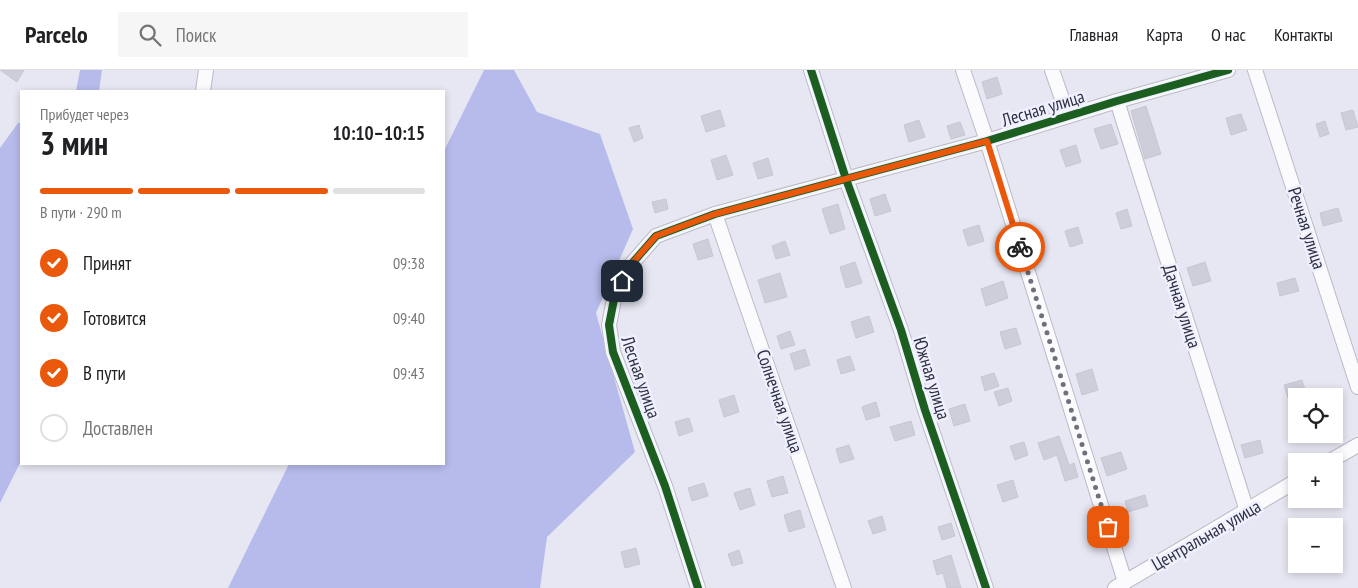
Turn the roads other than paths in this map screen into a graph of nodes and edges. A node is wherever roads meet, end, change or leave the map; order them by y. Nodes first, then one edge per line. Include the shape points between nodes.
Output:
1 (206, 70) edge
2 (811, 70) edge
3 (964, 70) edge
4 (1052, 70) edge
5 (1228, 70) edge
6 (1255, 70) edge
7 (203, 90) edge
8 (1117, 101) junction
9 (1068, 116) junction
10 (987, 141) junction
11 (846, 179) junction
12 (715, 214) junction
13 (1358, 387) edge
14 (1358, 445) edge
15 (1343, 454) edge
16 (1288, 486) edge
17 (1247, 511) junction
18 (1120, 585) edge
19 (698, 588) edge
20 (844, 588) edge
21 (986, 588) edge

1 - 7 street
2 - 11 street, Южная улица
3 - 10 street
4 - 9 street
5 - 8 street, Лесная улица
6 - 13 street, Речная улица
8 - 9 street, Лесная улица
8 - 17 street, Дачная улица
9 - 10 street, Лесная улица
10 - 11 street, Лесная улица
10 - 18 street
11 - 12 street, Лесная улица
11 - 21 street, Южная улица via 901,330
12 - 19 street, Лесная улица via 656,236 628,268 615,294 609,325 613,352 665,486
12 - 20 street, Солнечная улица
14 - 15 street
16 - 17 street, Центральная улица
17 - 18 street, Центральная улица

